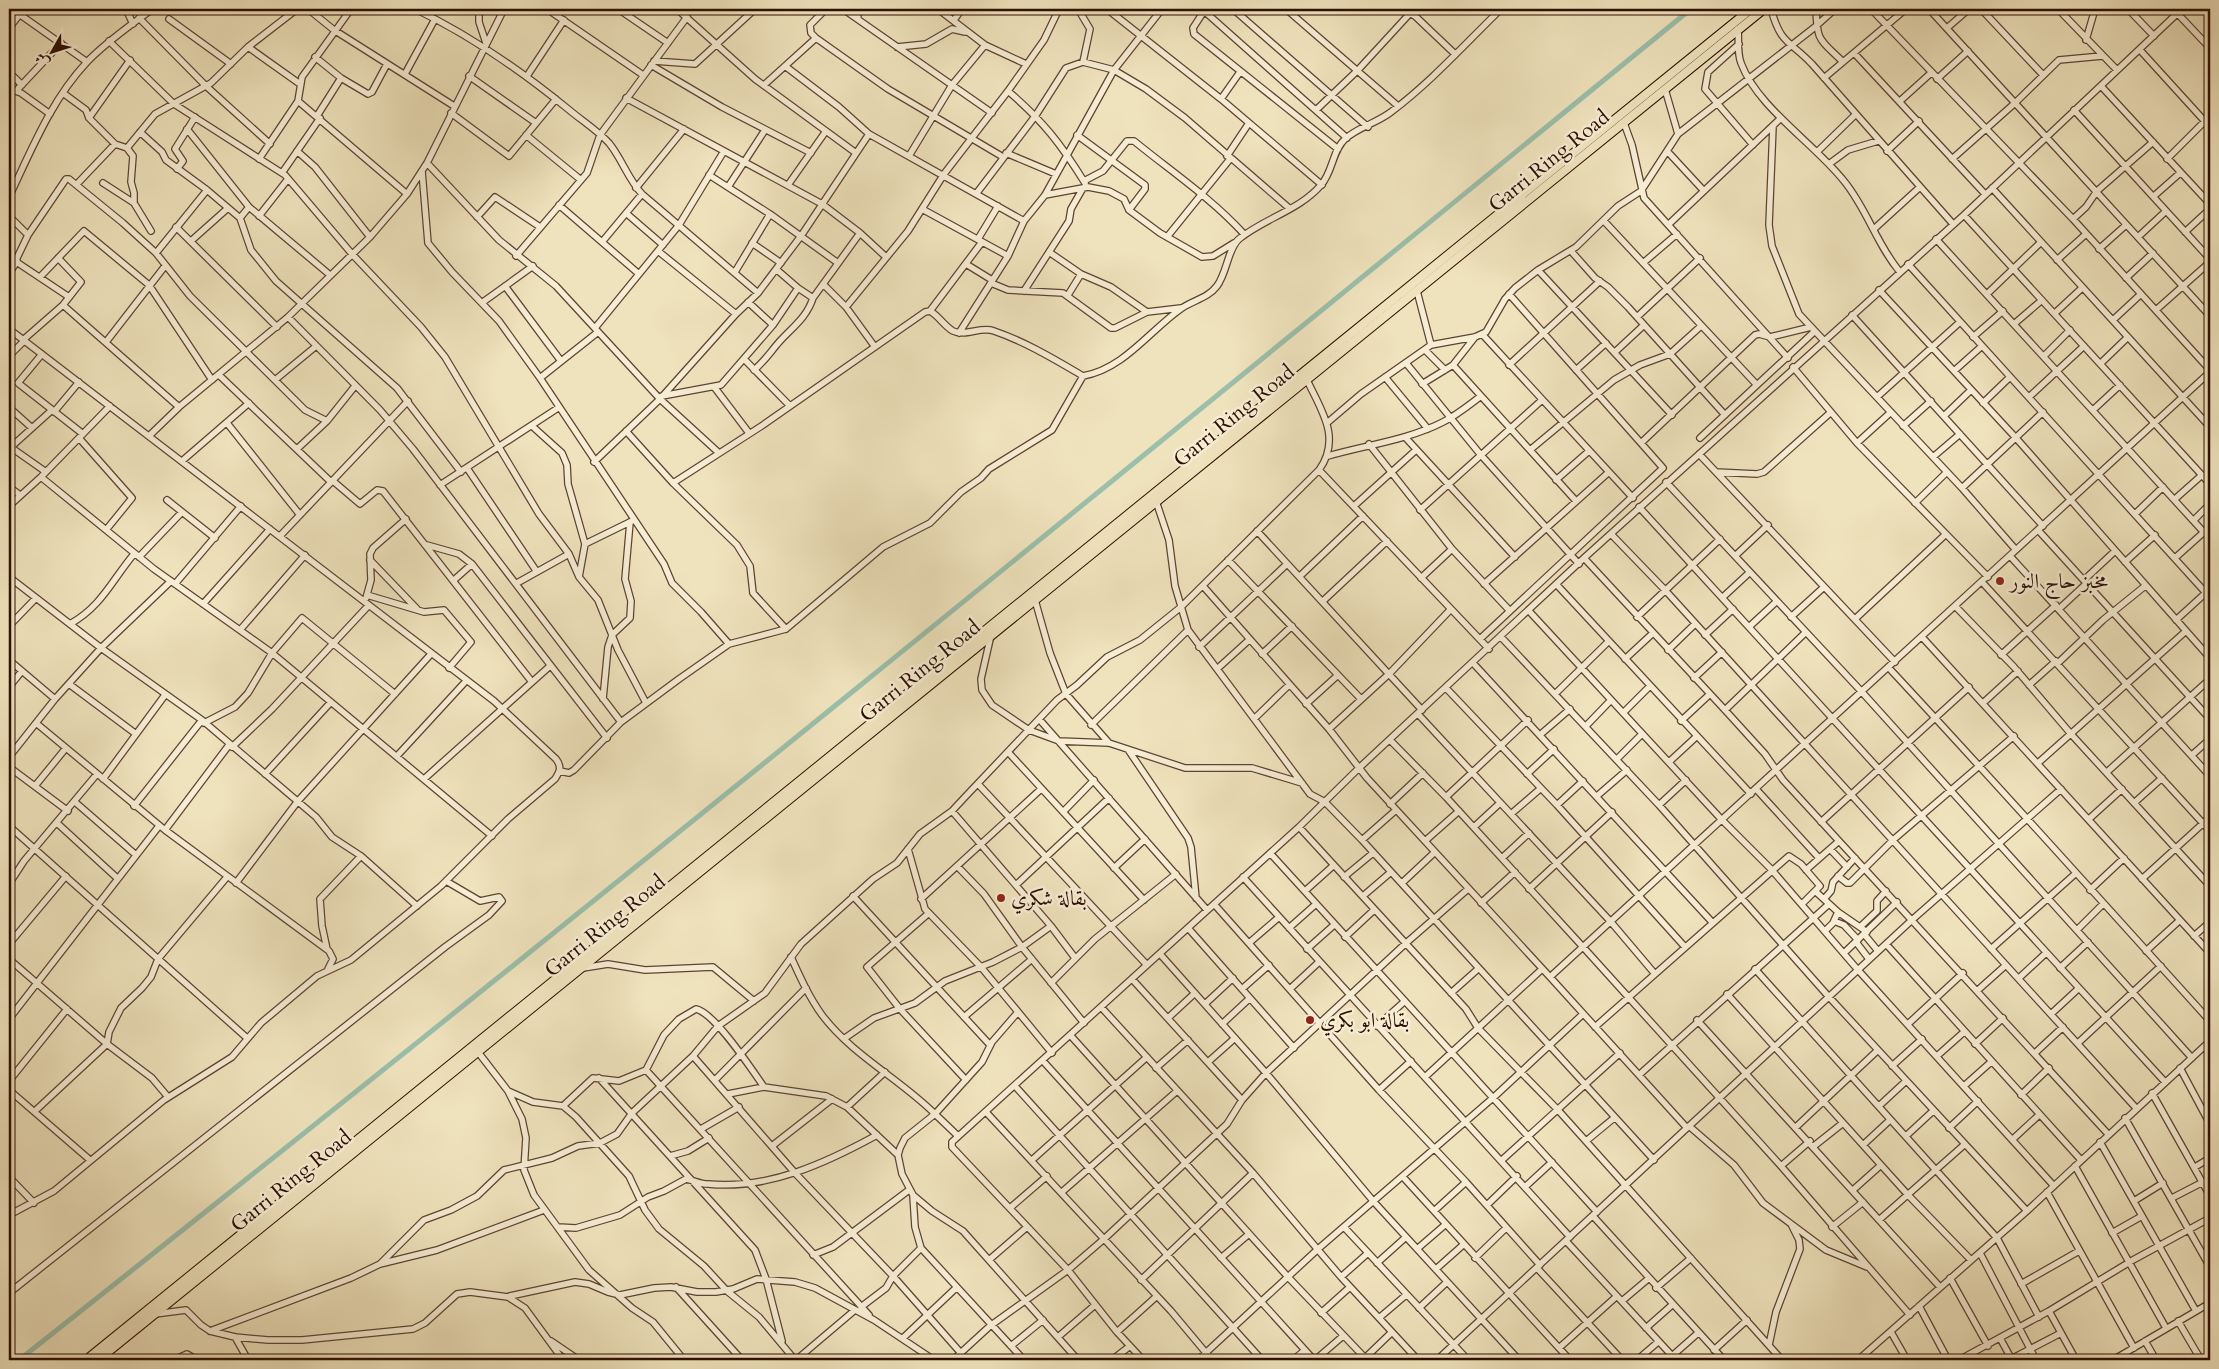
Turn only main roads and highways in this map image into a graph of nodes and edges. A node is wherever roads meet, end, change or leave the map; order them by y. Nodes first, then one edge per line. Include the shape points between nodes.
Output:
1 (1751, 9) edge
2 (1764, 9) edge
3 (86, 1360) edge
4 (98, 1360) edge

1 - 3 highway, Garri Ring Road
2 - 4 highway, Garri Ring Road

